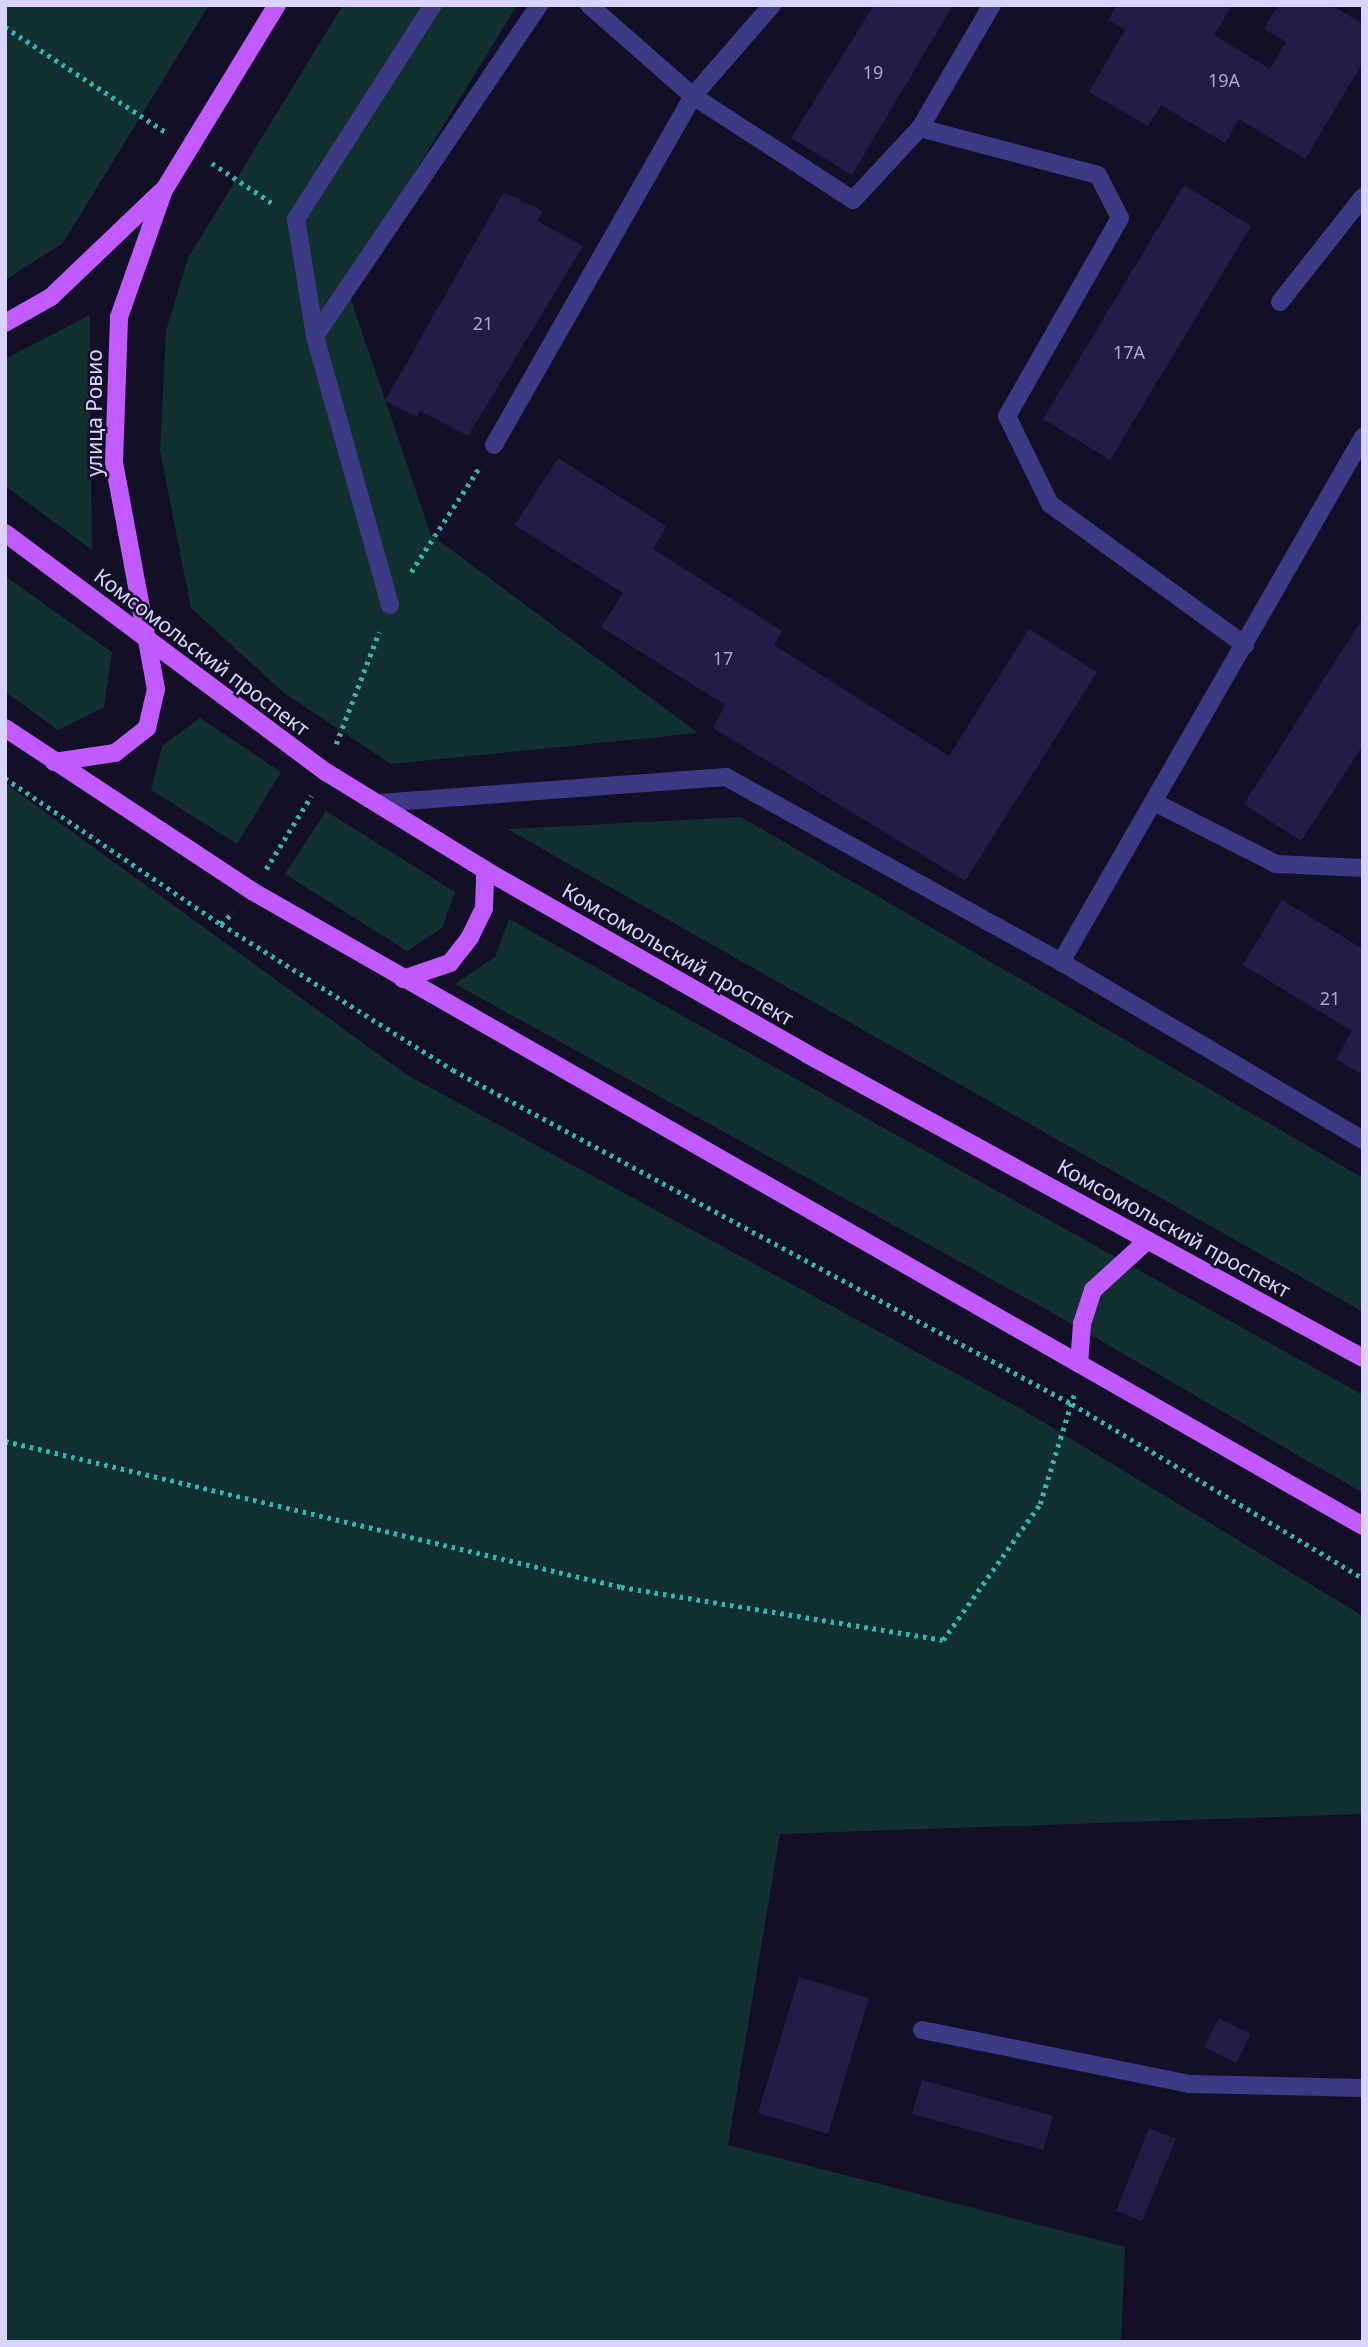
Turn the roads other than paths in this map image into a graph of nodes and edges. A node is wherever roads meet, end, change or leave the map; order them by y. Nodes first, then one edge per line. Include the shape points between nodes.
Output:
1 (277, 5) edge
2 (433, 5) edge
3 (539, 5) edge
4 (589, 5) edge
5 (772, 5) edge
6 (992, 5) edge
7 (693, 96) junction
8 (920, 128) junction
9 (164, 190) junction
10 (1363, 197) edge
11 (1280, 302) dead end
12 (5, 323) edge
13 (315, 336) junction
14 (1363, 437) edge
15 (494, 445) road end
16 (5, 533) edge
17 (390, 605) road end
18 (148, 640) junction
19 (1245, 645) junction
20 (5, 728) edge
21 (54, 762) junction
22 (379, 803) junction
23 (1156, 803) junction
24 (1363, 868) edge
25 (485, 870) junction
26 (1061, 962) junction
27 (403, 979) junction
28 (1363, 1140) edge
29 (1148, 1240) junction
30 (1363, 1359) edge
31 (1079, 1364) junction
32 (1363, 1526) edge
33 (922, 2030) dead end
34 (1363, 2088) edge

1 - 9 main road, улица Ровио
2 - 13 street via 296,219
3 - 13 street
4 - 7 street
5 - 7 street
6 - 8 street
7 - 8 street via 853,200
7 - 15 street
8 - 19 street via 1098,175 1120,218 1007,416 1050,504
9 - 12 main road, улица Ровио via 51,297
9 - 18 main road, улица Ровио via 118,317 113,397 116,475
10 - 11 street
13 - 17 street
14 - 19 street
16 - 18 main road, Комсомольский проспект
18 - 21 main road, улица Ровио via 156,689 147,728 115,752
18 - 22 main road, Комсомольский проспект via 326,772
19 - 23 street
20 - 21 main road
21 - 27 main road via 252,891
22 - 25 main road, Комсомольский проспект
22 - 26 street via 726,777
23 - 24 street via 1276,864
23 - 26 street
25 - 27 main road via 484,908 470,937 450,963
25 - 29 main road, Комсомольский проспект via 807,1054
26 - 28 street
27 - 31 main road
29 - 30 main road, Комсомольский проспект
29 - 31 main road via 1093,1290 1082,1324
31 - 32 main road
33 - 34 street via 1191,2084

